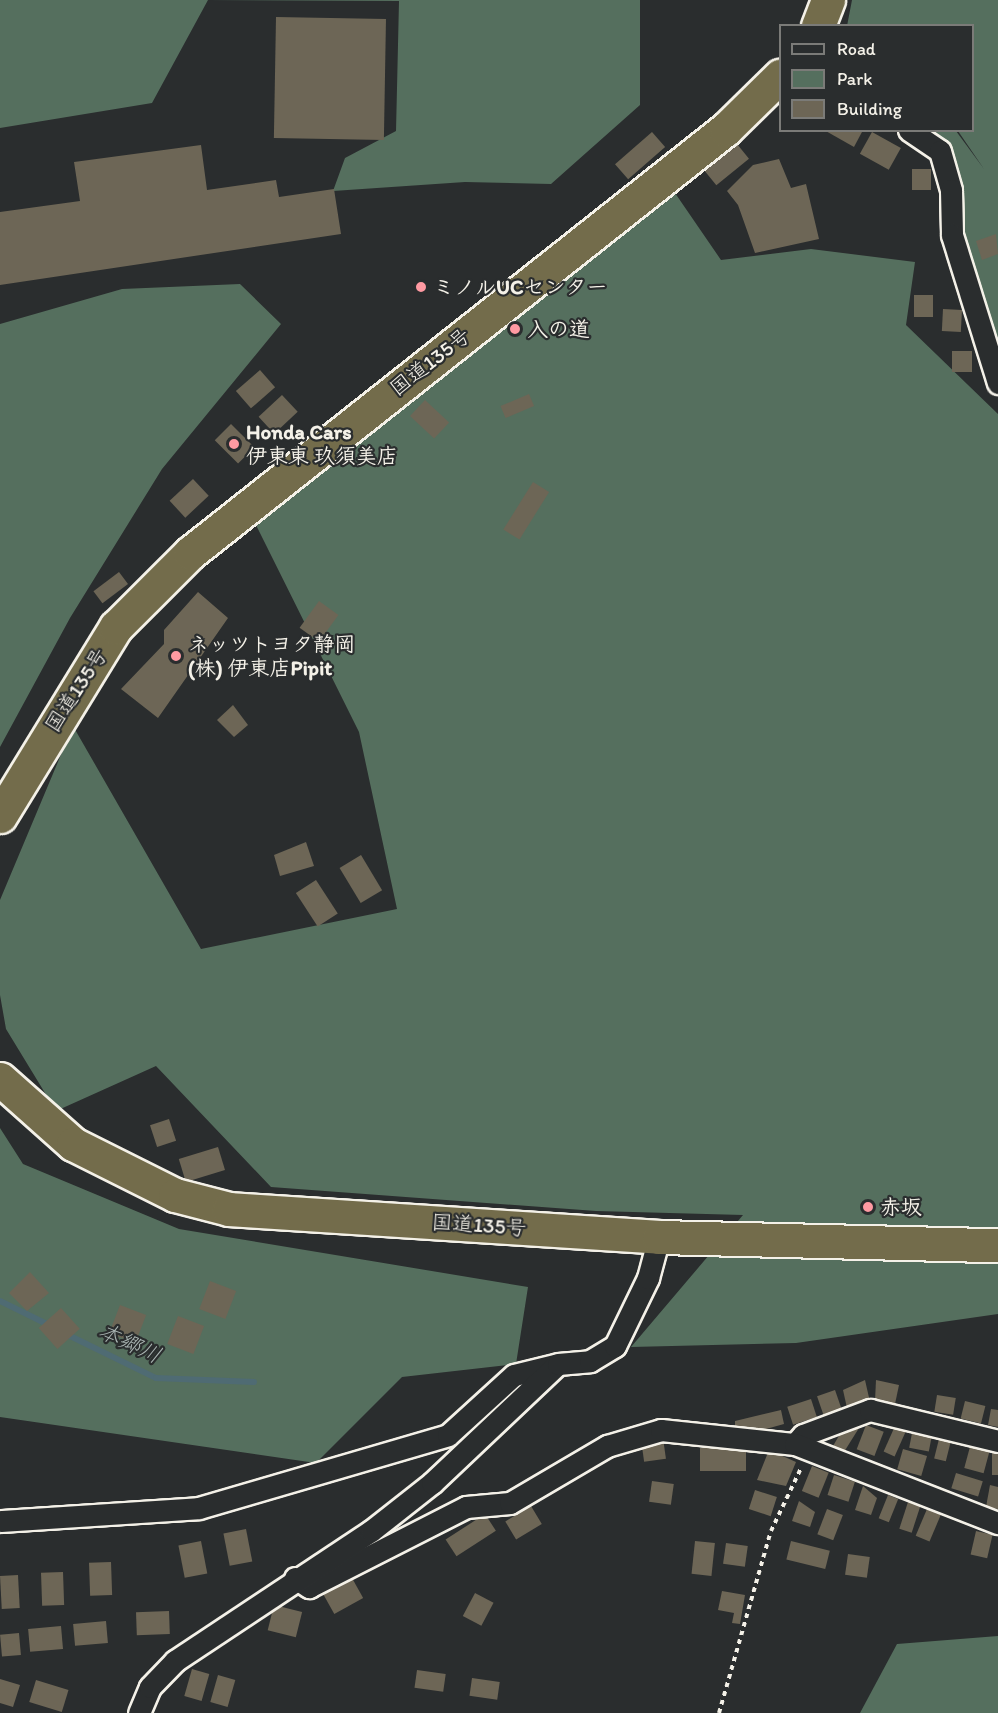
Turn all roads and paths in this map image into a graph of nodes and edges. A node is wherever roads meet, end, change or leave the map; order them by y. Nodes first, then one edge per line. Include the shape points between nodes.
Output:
1 (828, 0) edge
2 (819, 24) edge
3 (779, 77) edge
4 (912, 132) edge
5 (998, 383) edge
6 (0, 816) edge
7 (0, 1079) edge
8 (659, 1236) junction
9 (998, 1245) edge
10 (558, 1364) junction
11 (998, 1441) edge
12 (802, 1447) junction
13 (0, 1521) edge
14 (998, 1523) edge
15 (295, 1578) junction
16 (139, 1713) edge
17 (719, 1713) edge

1 - 2 highway
3 - 6 highway, 国道135号 via 717,136 190,553 116,627
4 - 5 street via 940,150 951,190 952,235
7 - 8 highway, 国道135号 via 73,1144 175,1195 229,1209
8 - 9 highway, 国道135号
8 - 10 street via 648,1278 615,1346 590,1361
10 - 13 street via 514,1375 448,1434 199,1508
10 - 15 street via 432,1483 372,1531
11 - 12 street via 870,1410 803,1434
12 - 14 street
12 - 15 street via 661,1430 607,1446 510,1503 466,1507 309,1587
12 - 17 path via 771,1531
15 - 16 street via 175,1660 150,1687

